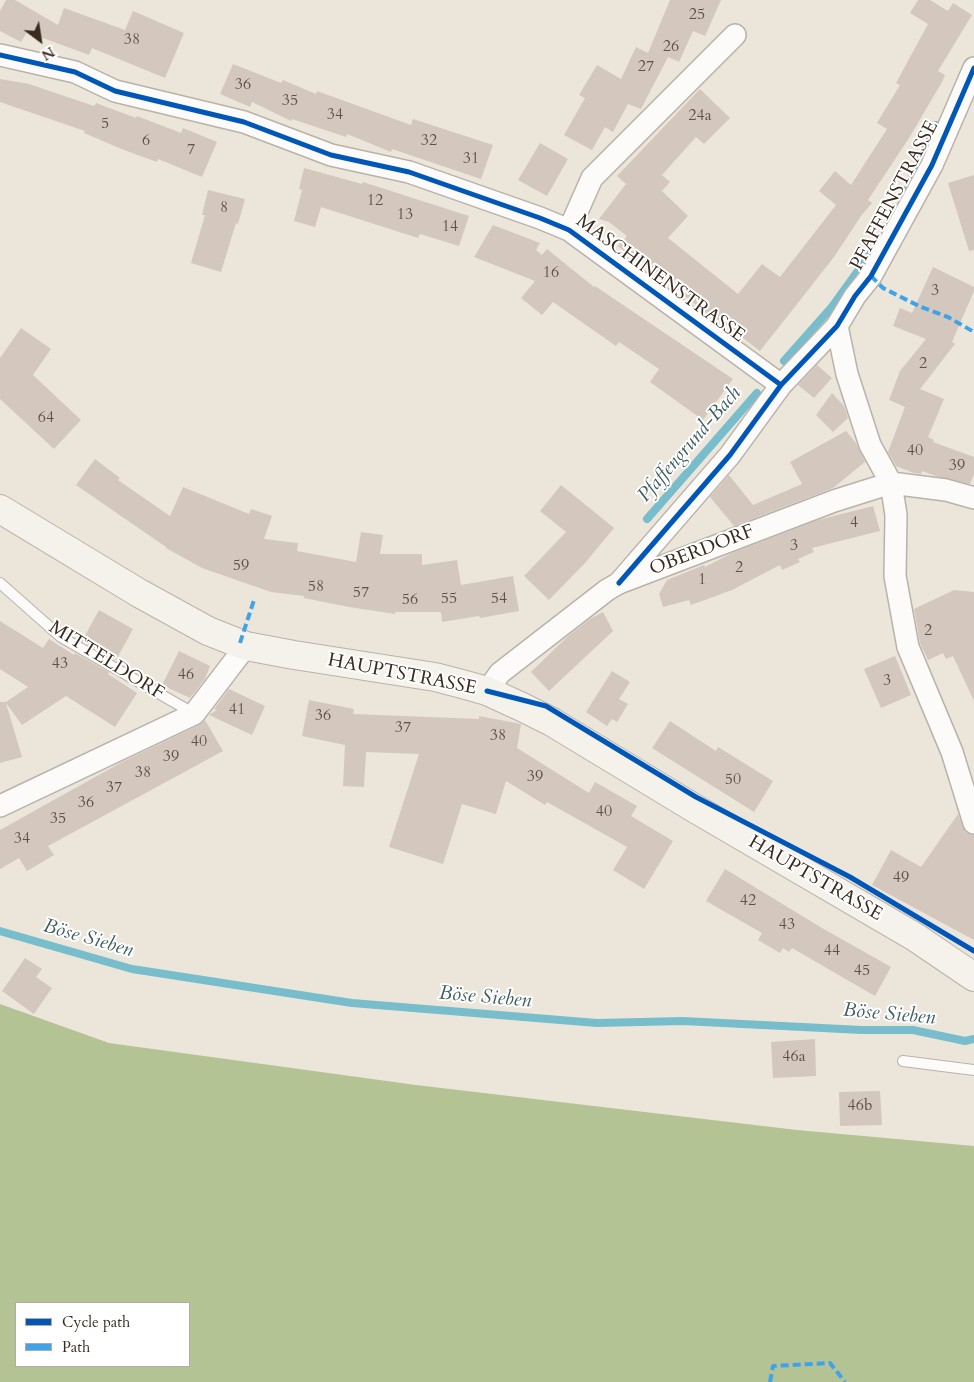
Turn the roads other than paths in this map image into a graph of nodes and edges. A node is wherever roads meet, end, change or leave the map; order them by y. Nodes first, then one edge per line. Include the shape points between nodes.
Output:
1 (736, 35) dead end
2 (0, 55) edge
3 (974, 68) edge
4 (569, 230) junction
5 (837, 326) junction
6 (781, 384) junction
7 (891, 483) junction
8 (974, 498) edge
9 (0, 509) edge
10 (0, 583) edge
11 (619, 583) junction
12 (246, 646) junction
13 (487, 692) junction
14 (194, 714) junction
15 (0, 806) edge
16 (974, 823) edge
17 (974, 977) edge
18 (903, 1061) dead end
19 (974, 1070) edge

1 - 4 street, MASCHINENSTRASSE via 592,178
2 - 4 street, MASCHINENSTRASSE via 75,72 115,91 244,122 331,155 409,172
3 - 5 street, PFAFFENSTRASSE via 932,165 871,276
4 - 6 street, MASCHINENSTRASSE
5 - 6 street, PFAFFENSTRASSE
5 - 7 street via 847,374 870,445
6 - 11 street, PFAFFENSTRASSE via 730,455
7 - 8 street, OBERDORF via 946,490
7 - 11 street, OBERDORF via 834,501
7 - 16 street via 896,515 895,576 908,647 952,752
9 - 12 main road, HAUPTSTRASSE via 180,617
10 - 14 lane, MITTELDORF via 61,637
11 - 13 street, OBERDORF via 500,673
12 - 13 main road, HAUPTSTRASSE via 435,677
12 - 14 street, MITTELDORF
13 - 17 main road, HAUPTSTRASSE via 552,722 915,937
14 - 15 street, MITTELDORF
18 - 19 lane

